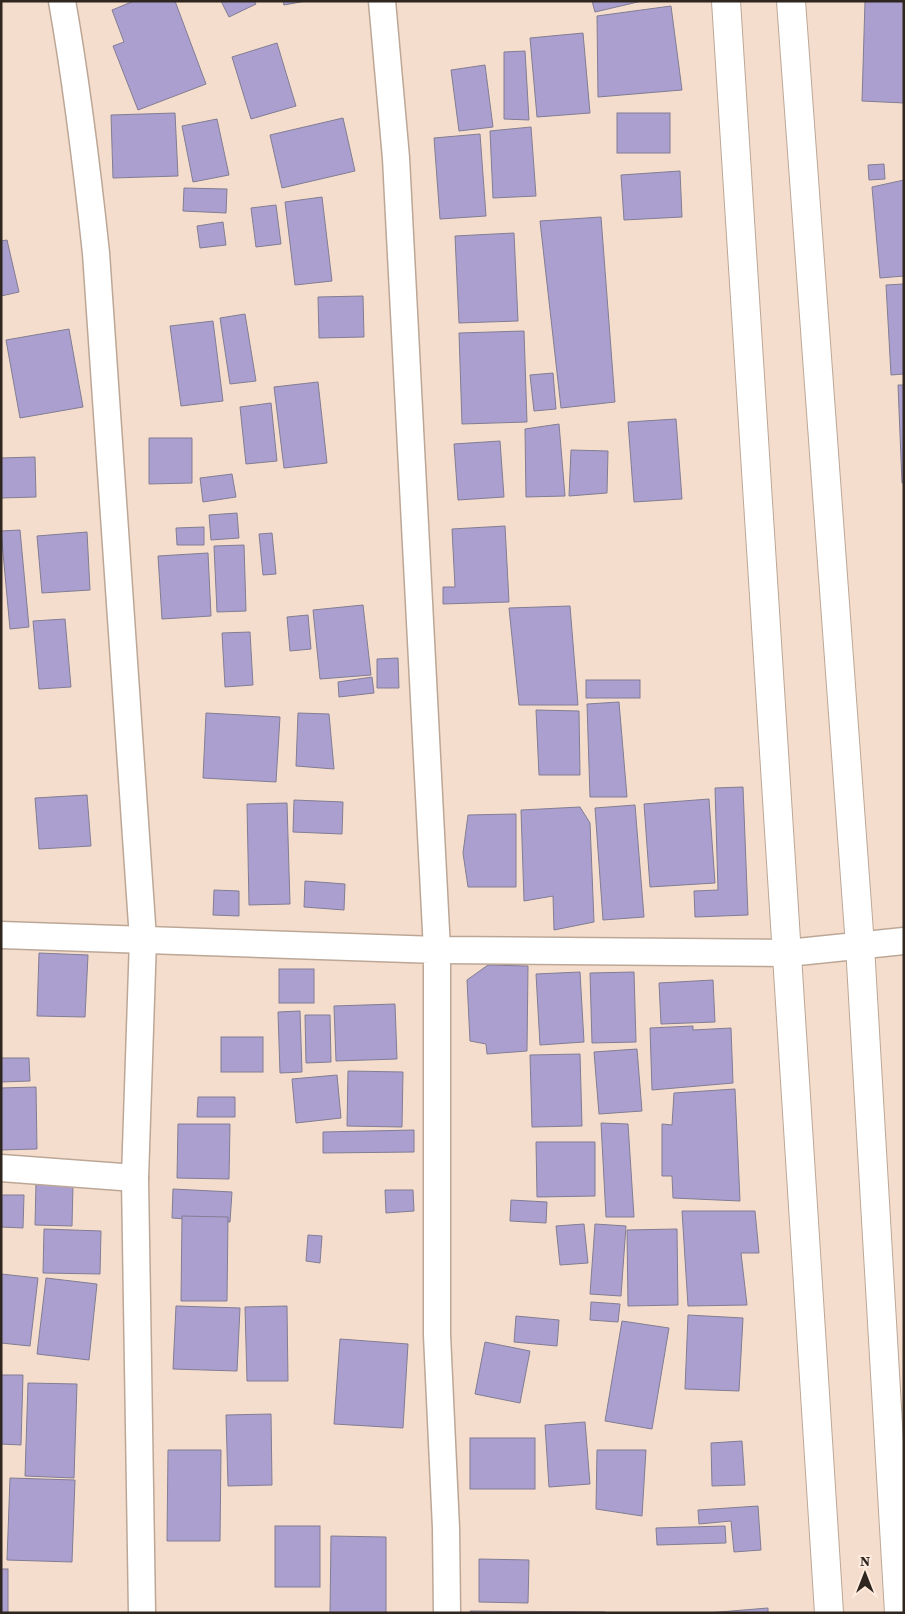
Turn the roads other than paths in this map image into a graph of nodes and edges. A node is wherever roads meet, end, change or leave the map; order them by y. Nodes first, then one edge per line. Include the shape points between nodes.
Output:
1 (62, 1) edge
2 (382, 1) edge
3 (726, 1) edge
4 (791, 1) edge
5 (1, 935) edge
6 (143, 939) junction
7 (904, 941) edge
8 (860, 946) junction
9 (436, 950) junction
10 (788, 953) junction
11 (1, 1168) edge
12 (135, 1178) junction
13 (142, 1613) edge
14 (447, 1613) edge
15 (829, 1613) edge
16 (899, 1613) edge

1 - 6 street via 88,172 96,253
2 - 9 street via 396,158
3 - 10 main road
4 - 8 main road
5 - 6 street
6 - 9 street
6 - 12 street
7 - 8 street
8 - 10 street
8 - 16 main road
9 - 10 street
9 - 14 street via 437,1335
10 - 15 main road
11 - 12 street
12 - 13 street

